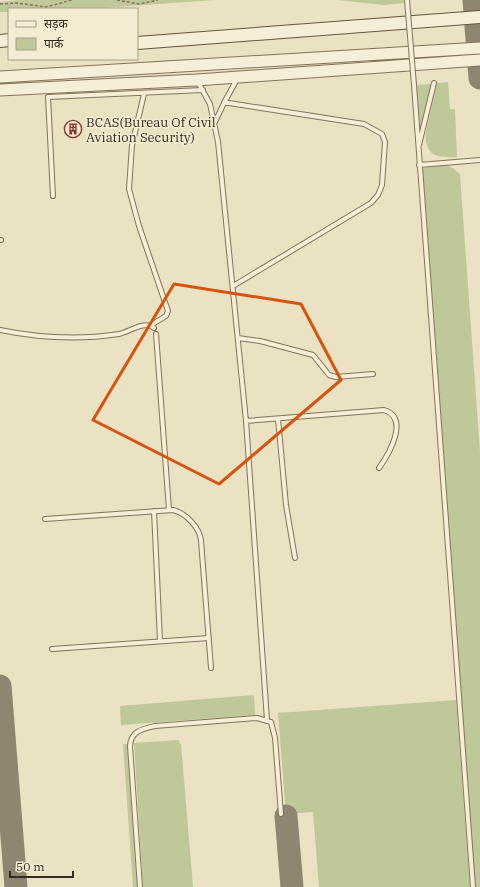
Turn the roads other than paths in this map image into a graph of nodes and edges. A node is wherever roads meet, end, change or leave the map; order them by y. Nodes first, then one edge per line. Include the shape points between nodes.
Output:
1 (408, 0) edge
2 (480, 17) edge
3 (138, 43) edge
4 (480, 48) edge
5 (480, 60) edge
6 (239, 77) junction
7 (0, 78) edge
8 (197, 80) junction
9 (434, 83) dead end
10 (0, 90) edge
11 (203, 90) junction
12 (144, 94) junction
13 (224, 103) junction
14 (215, 123) junction
15 (418, 149) junction
16 (480, 160) edge
17 (419, 165) junction
18 (52, 196) dead end
19 (232, 286) junction
20 (0, 330) edge
21 (156, 334) dead end
22 (238, 338) junction
23 (373, 374) dead end
24 (278, 419) junction
25 (246, 421) junction
26 (379, 468) dead end
27 (169, 510) junction
28 (154, 511) junction
29 (45, 519) dead end
30 (295, 558) dead end
31 (209, 638) junction
32 (160, 641) junction
33 (52, 649) dead end
34 (211, 668) dead end
35 (267, 720) junction
36 (281, 814) dead end
37 (140, 887) edge
38 (473, 887) edge

1 - 15 lane, bridge
2 - 3 main road
4 - 7 street
5 - 6 street
6 - 8 street
6 - 13 lane
8 - 10 street
8 - 11 lane
9 - 15 lane
11 - 12 lane
11 - 14 lane
12 - 18 lane via 48,97
12 - 20 lane via 132,146 129,183 139,226 168,307 166,316 153,326 145,325 122,334 100,337 29,336
13 - 14 lane
13 - 19 lane via 364,124 382,134 385,151 382,185 371,203
14 - 19 lane
15 - 17 lane
16 - 17 lane
17 - 38 lane
19 - 22 lane
21 - 27 lane
22 - 23 lane via 313,355 329,375 336,377
22 - 25 lane
24 - 25 lane
24 - 26 lane via 384,410 390,412 395,417 396,424 393,445
24 - 30 lane via 286,505
25 - 35 lane
27 - 28 lane
27 - 31 lane via 180,513 195,526 200,535
28 - 29 lane
28 - 32 lane
31 - 32 lane
31 - 34 lane
32 - 33 lane
35 - 36 lane via 271,722 274,732
35 - 37 lane via 257,718 155,726 140,730 132,737 130,746

